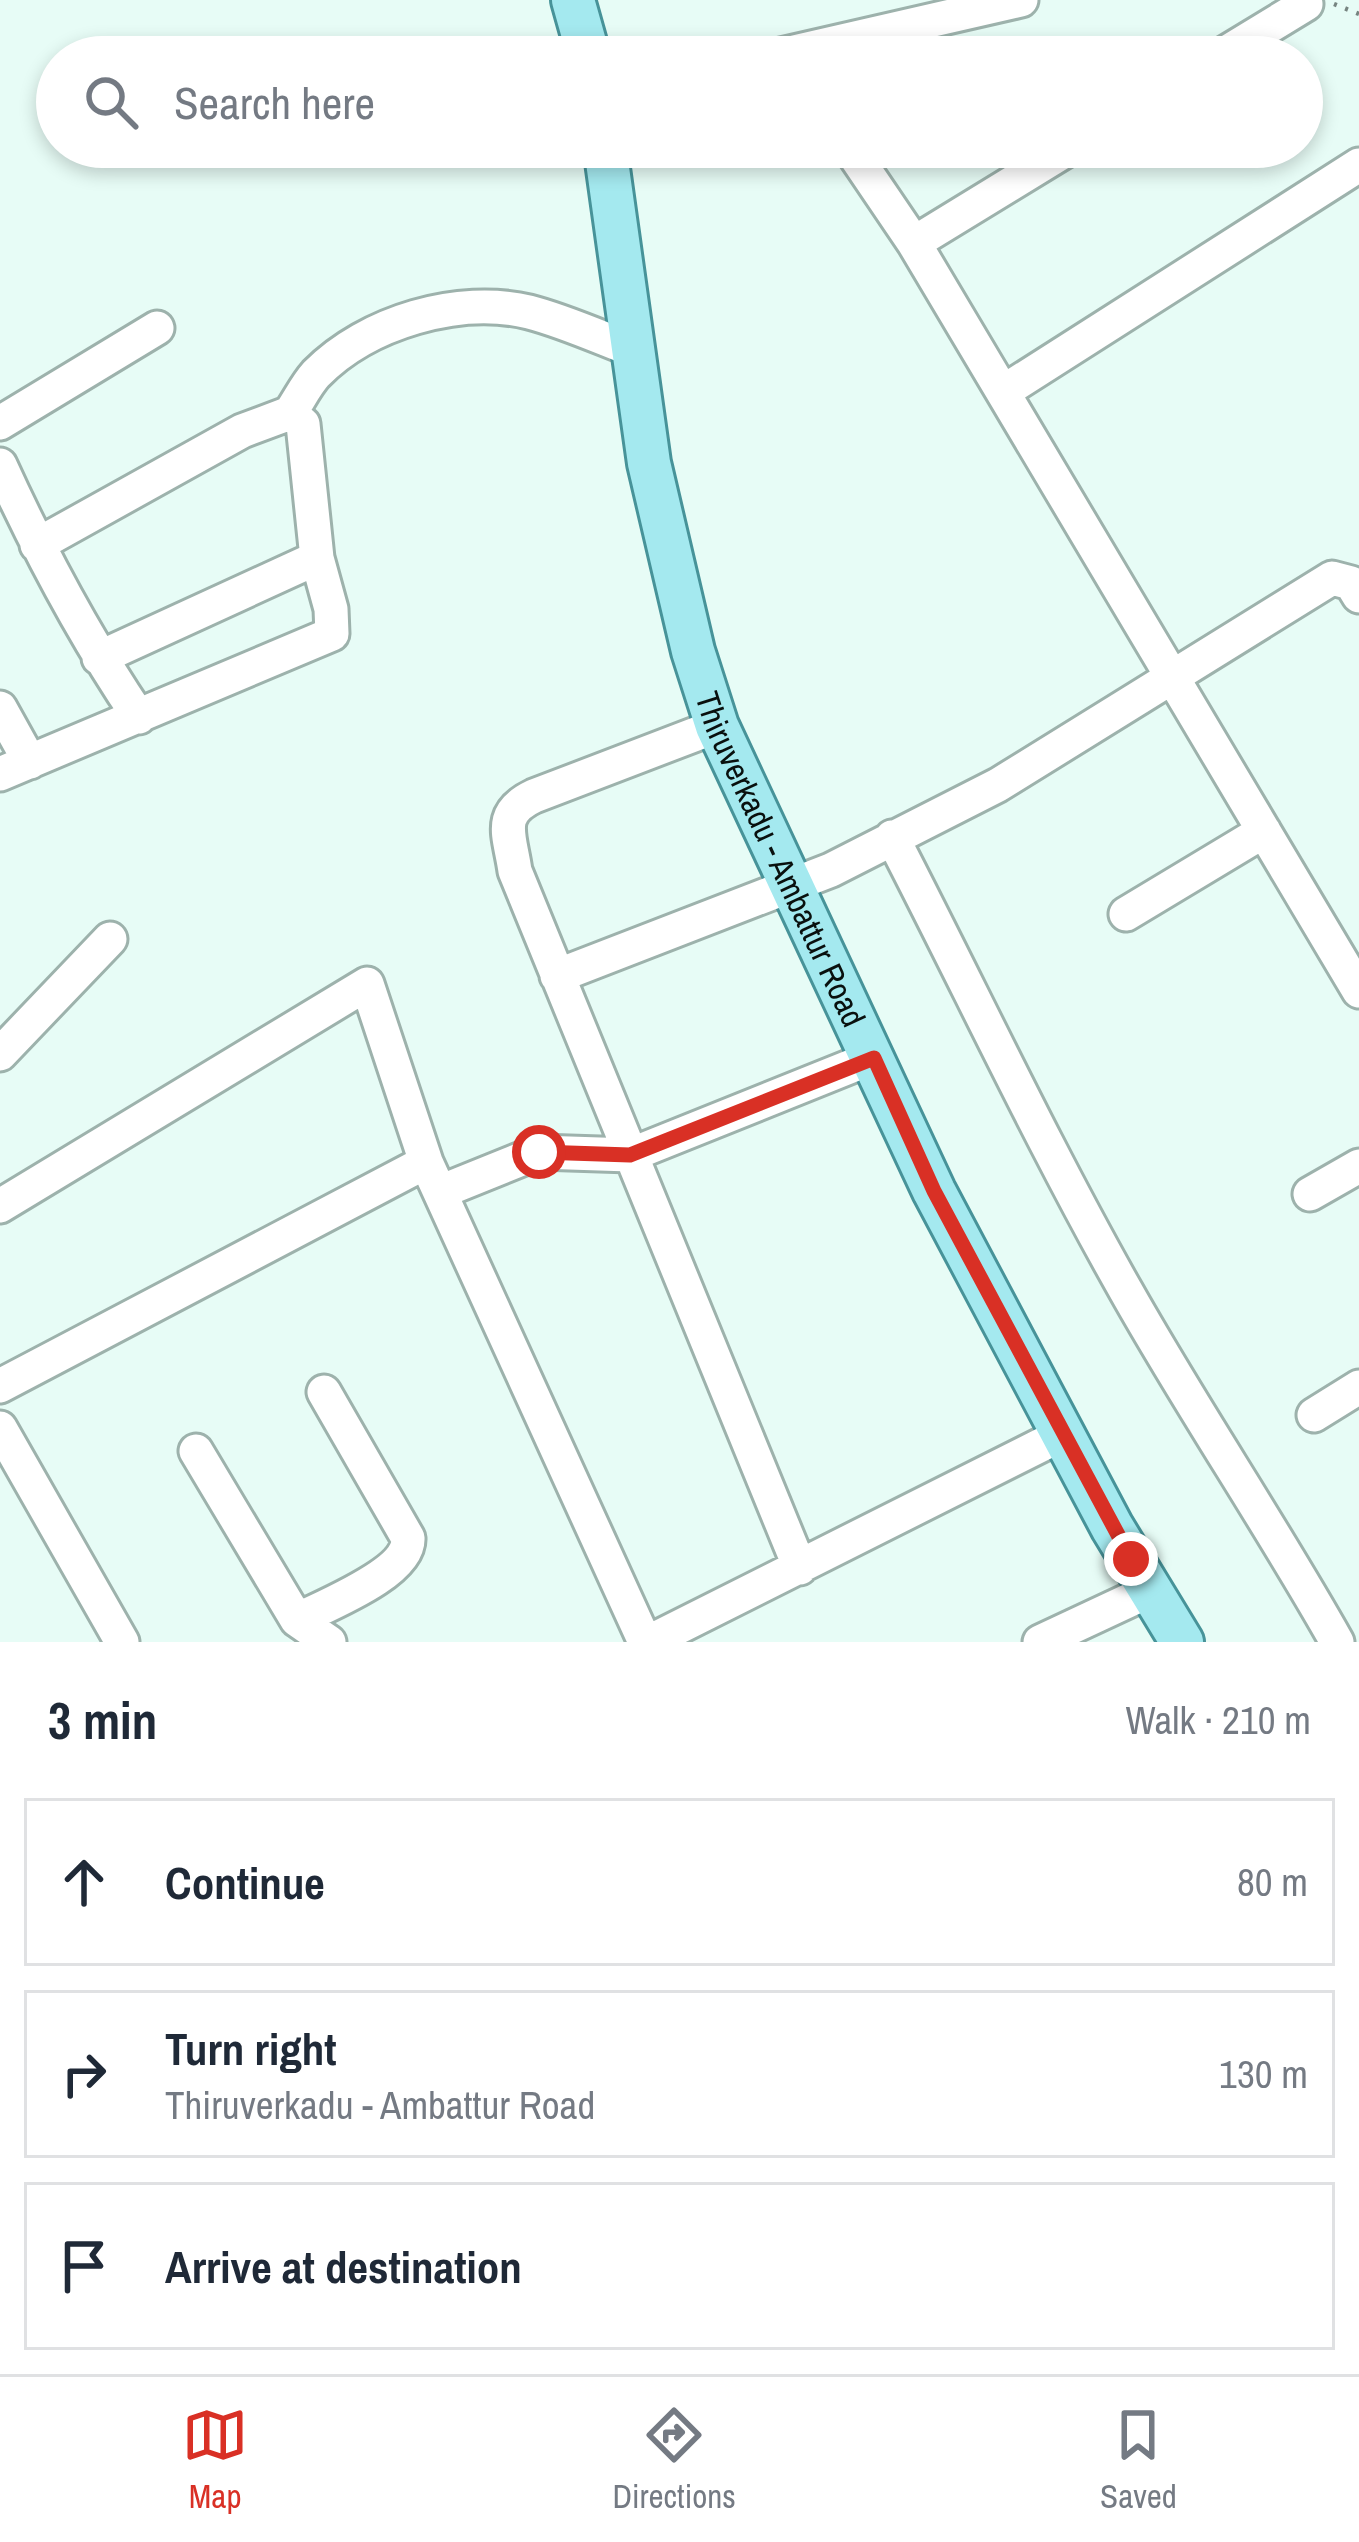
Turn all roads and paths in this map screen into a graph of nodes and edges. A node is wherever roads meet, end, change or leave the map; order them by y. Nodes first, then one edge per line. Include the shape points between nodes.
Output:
1 (573, 0) edge
2 (1021, 0) edge
3 (1306, 4) dead end
4 (583, 36) edge
5 (867, 36) edge
6 (1253, 36) edge
7 (1359, 165) edge
8 (608, 168) edge
9 (863, 168) edge
10 (1037, 168) edge
11 (914, 243) junction
12 (157, 328) dead end
13 (634, 350) junction
14 (1003, 392) junction
15 (290, 412) junction
16 (0, 423) edge
17 (0, 465) edge
18 (37, 545) junction
19 (317, 557) junction
20 (1356, 586) edge
21 (99, 658) junction
22 (1173, 678) junction
23 (0, 708) edge
24 (139, 717) junction
25 (716, 726) junction
26 (15, 768) edge
27 (1264, 831) junction
28 (892, 837) junction
29 (790, 885) junction
30 (1126, 914) dead end
31 (110, 939) dead end
32 (557, 976) junction
33 (1359, 991) edge
34 (0, 1054) edge
35 (874, 1058) junction
36 (630, 1155) junction
37 (1359, 1166) edge
38 (433, 1177) junction
39 (1310, 1194) dead end
40 (0, 1207) edge
41 (0, 1386) edge
42 (1359, 1387) edge
43 (324, 1392) dead end
44 (1315, 1415) dead end
45 (0, 1428) edge
46 (1063, 1434) junction
47 (196, 1451) dead end
48 (800, 1568) junction
49 (1149, 1592) junction
50 (297, 1620) junction
51 (122, 1642) edge
52 (328, 1642) edge
53 (647, 1642) edge
54 (1040, 1642) edge
55 (1182, 1642) edge
56 (1337, 1642) edge

1 - 4 main road
2 - 5 street
3 - 6 street
7 - 14 street
8 - 13 main road, Thiruverkadu - Ambattur Road
9 - 11 street
10 - 11 street
11 - 14 street
12 - 16 street
13 - 15 street via 529,312 451,307 356,345 316,374
13 - 25 main road, Thiruverkadu - Ambattur Road via 649,463
14 - 22 street
15 - 18 street
15 - 19 street via 303,424
17 - 18 street
18 - 21 street
19 - 21 street
19 - 24 street via 332,634
20 - 22 street via 1332,578
21 - 24 street
22 - 27 street
22 - 28 street via 998,785
23 - 26 street
24 - 26 street
25 - 29 main road, Thiruverkadu - Ambattur Road
25 - 32 street via 515,805 508,818 515,871
27 - 30 street
27 - 33 street
28 - 29 street
28 - 56 street via 1124,1288
29 - 32 street
29 - 35 main road, Thiruverkadu - Ambattur Road
31 - 34 street
32 - 36 street
35 - 36 street
35 - 46 main road, Thiruverkadu - Ambattur Road via 934,1191
36 - 38 street via 539,1152
36 - 48 street
37 - 39 street
38 - 40 street via 368,984
38 - 41 street
38 - 53 street
42 - 44 street
43 - 50 street via 409,1548 394,1568
45 - 51 street
46 - 48 street
46 - 49 main road, Thiruverkadu - Ambattur Road
47 - 50 street
48 - 53 street
49 - 54 street
49 - 55 main road, Thiruverkadu - Ambattur Road
50 - 52 street

